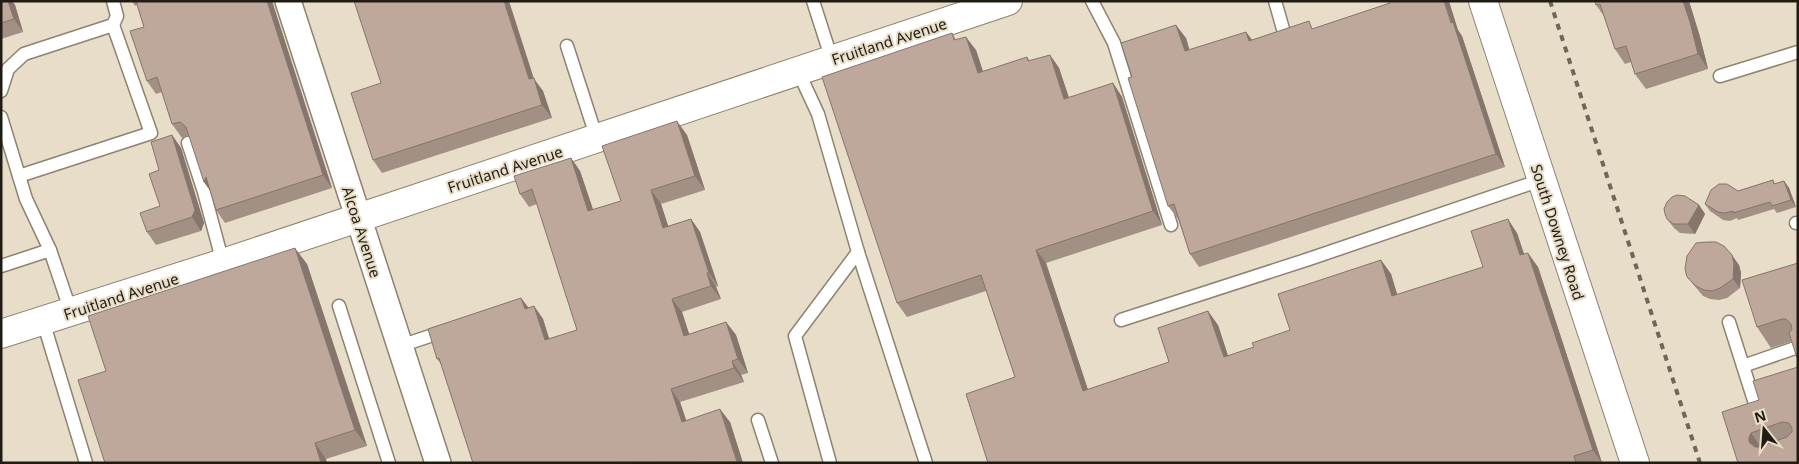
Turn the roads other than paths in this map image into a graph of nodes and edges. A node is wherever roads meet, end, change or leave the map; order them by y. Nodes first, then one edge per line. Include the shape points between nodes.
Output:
1 (113, 1) edge
2 (288, 1) edge
3 (813, 1) edge
4 (1008, 1) edge
5 (1092, 1) edge
6 (1275, 1) edge
7 (1483, 1) edge
8 (113, 25) junction
9 (1283, 29) edge
10 (567, 46) dead end
11 (1798, 52) edge
12 (832, 60) junction
13 (798, 71) junction
14 (1720, 76) dead end
15 (1, 91) edge
16 (1, 117) edge
17 (597, 139) junction
18 (188, 143) edge
19 (19, 176) junction
20 (1541, 180) junction
21 (357, 218) junction
22 (1171, 225) dead end
23 (50, 250) junction
24 (858, 252) junction
25 (222, 263) junction
26 (1, 266) edge
27 (340, 306) dead end
28 (71, 312) junction
29 (1121, 320) dead end
30 (43, 321) junction
31 (1729, 322) dead end
32 (459, 327) edge
33 (1, 334) edge
34 (400, 346) junction
35 (1798, 348) edge
36 (1743, 366) junction
37 (1757, 410) edge
38 (758, 420) dead end
39 (86, 463) edge
40 (389, 463) edge
41 (438, 463) edge
42 (772, 463) edge
43 (830, 463) edge
44 (926, 463) edge
45 (1634, 463) edge

1 - 8 lane via 117,16
2 - 21 street, Alcoa Avenue
3 - 12 lane
4 - 12 street, Fruitland Avenue
5 - 22 lane via 1114,44
6 - 9 lane
7 - 20 street, South Downey Road
8 - 15 lane via 24,54 8,69
8 - 19 lane via 151,133
10 - 17 lane
11 - 14 lane
12 - 13 street, Fruitland Avenue
13 - 17 street, Fruitland Avenue
13 - 24 lane via 818,114
16 - 19 lane
17 - 21 street, Fruitland Avenue
18 - 25 lane
19 - 23 lane
20 - 29 lane
20 - 45 street, South Downey Road
21 - 25 street, Fruitland Avenue
21 - 34 street, Alcoa Avenue
23 - 26 lane
23 - 28 lane
24 - 43 lane via 795,336
24 - 44 lane
25 - 28 street, Fruitland Avenue
27 - 40 lane
28 - 30 street, Fruitland Avenue
30 - 33 street, Fruitland Avenue
30 - 39 lane
31 - 36 lane
32 - 34 lane
34 - 41 street, Alcoa Avenue
35 - 36 lane
36 - 37 lane
38 - 42 lane

